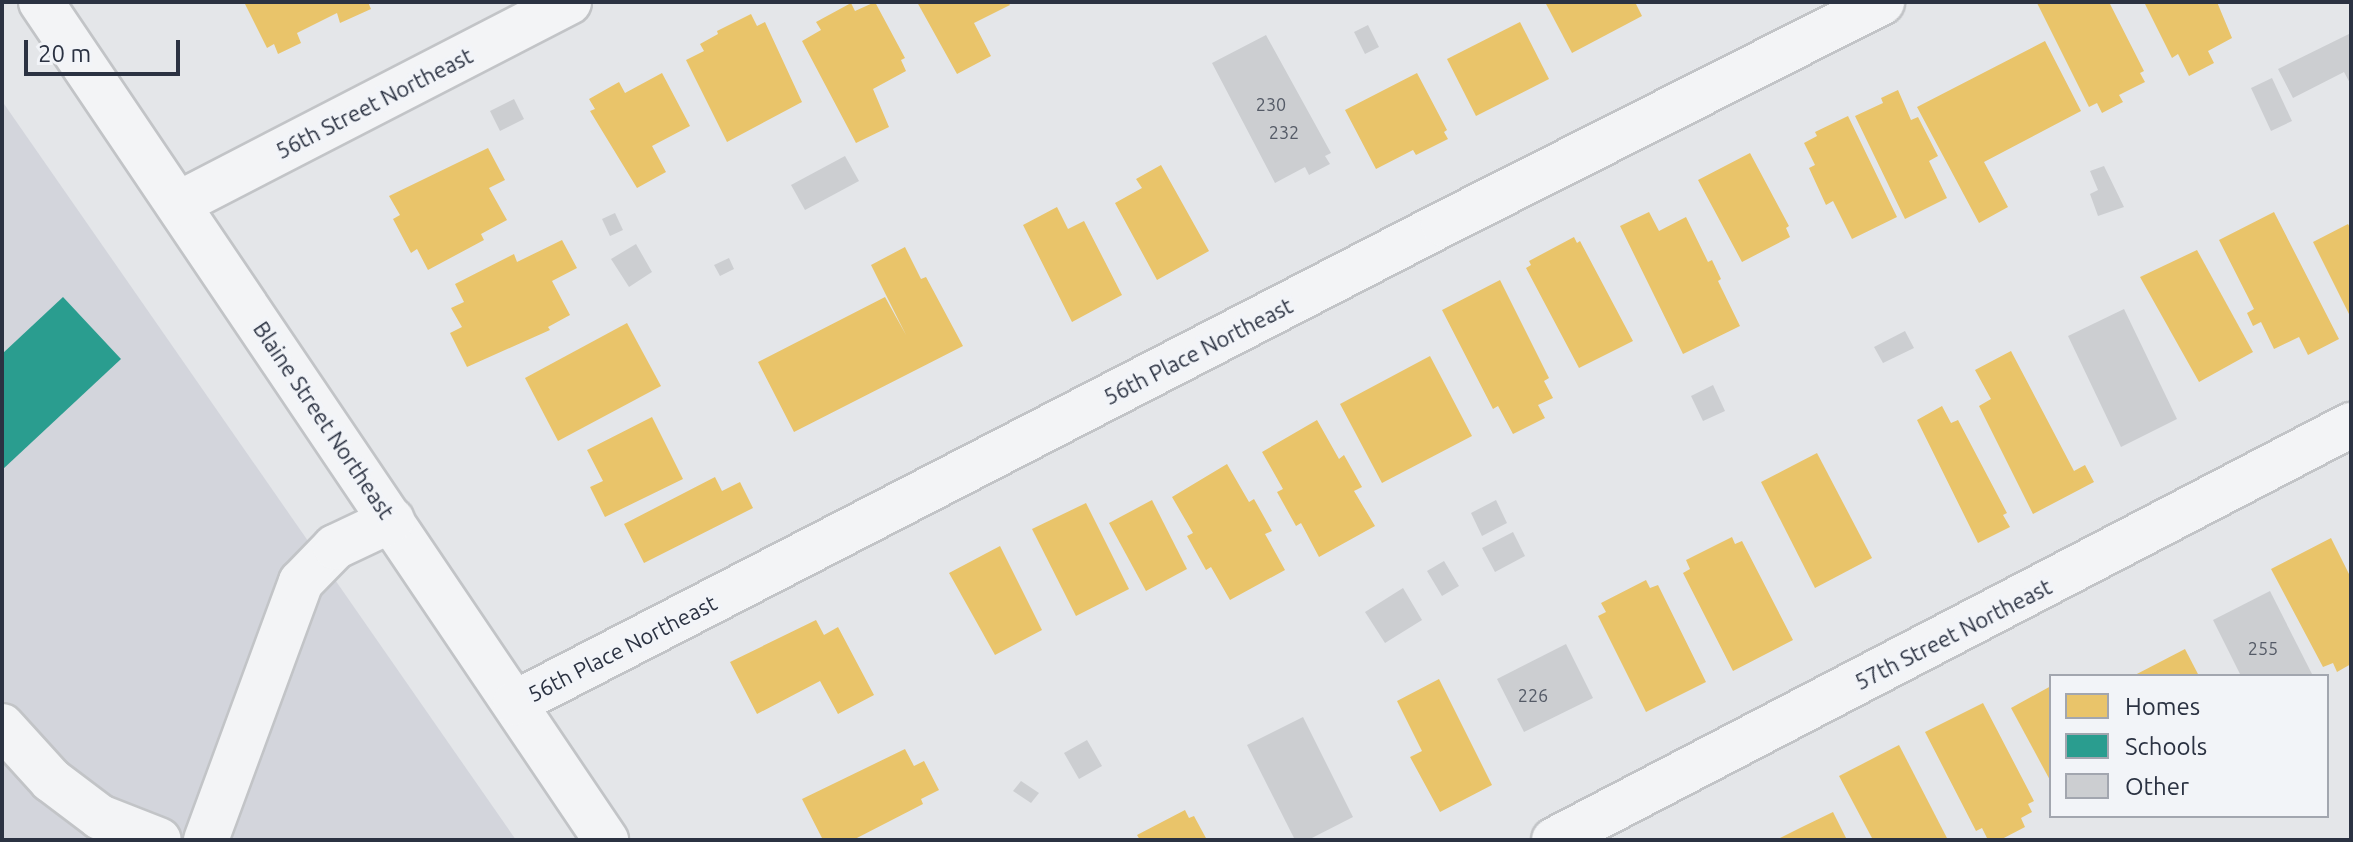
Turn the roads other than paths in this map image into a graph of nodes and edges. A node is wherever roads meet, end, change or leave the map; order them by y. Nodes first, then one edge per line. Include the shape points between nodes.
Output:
1 (41, 2) edge
2 (569, 2) edge
3 (1882, 2) edge
4 (178, 204) junction
5 (2351, 425) edge
6 (392, 520) junction
7 (515, 703) junction
8 (2, 726) edge
9 (159, 840) edge
10 (206, 840) edge
11 (606, 840) edge
12 (1554, 840) edge

1 - 4 street, Blaine Street Northeast
2 - 4 street, 56th Street Northeast
3 - 7 street, 56th Place Northeast
4 - 6 street, Blaine Street Northeast
5 - 12 street, 57th Street Northeast
6 - 7 street, Blaine Street Northeast
6 - 10 street via 335,547 301,582
7 - 11 street, Blaine Street Northeast
8 - 9 street via 51,780 100,817

